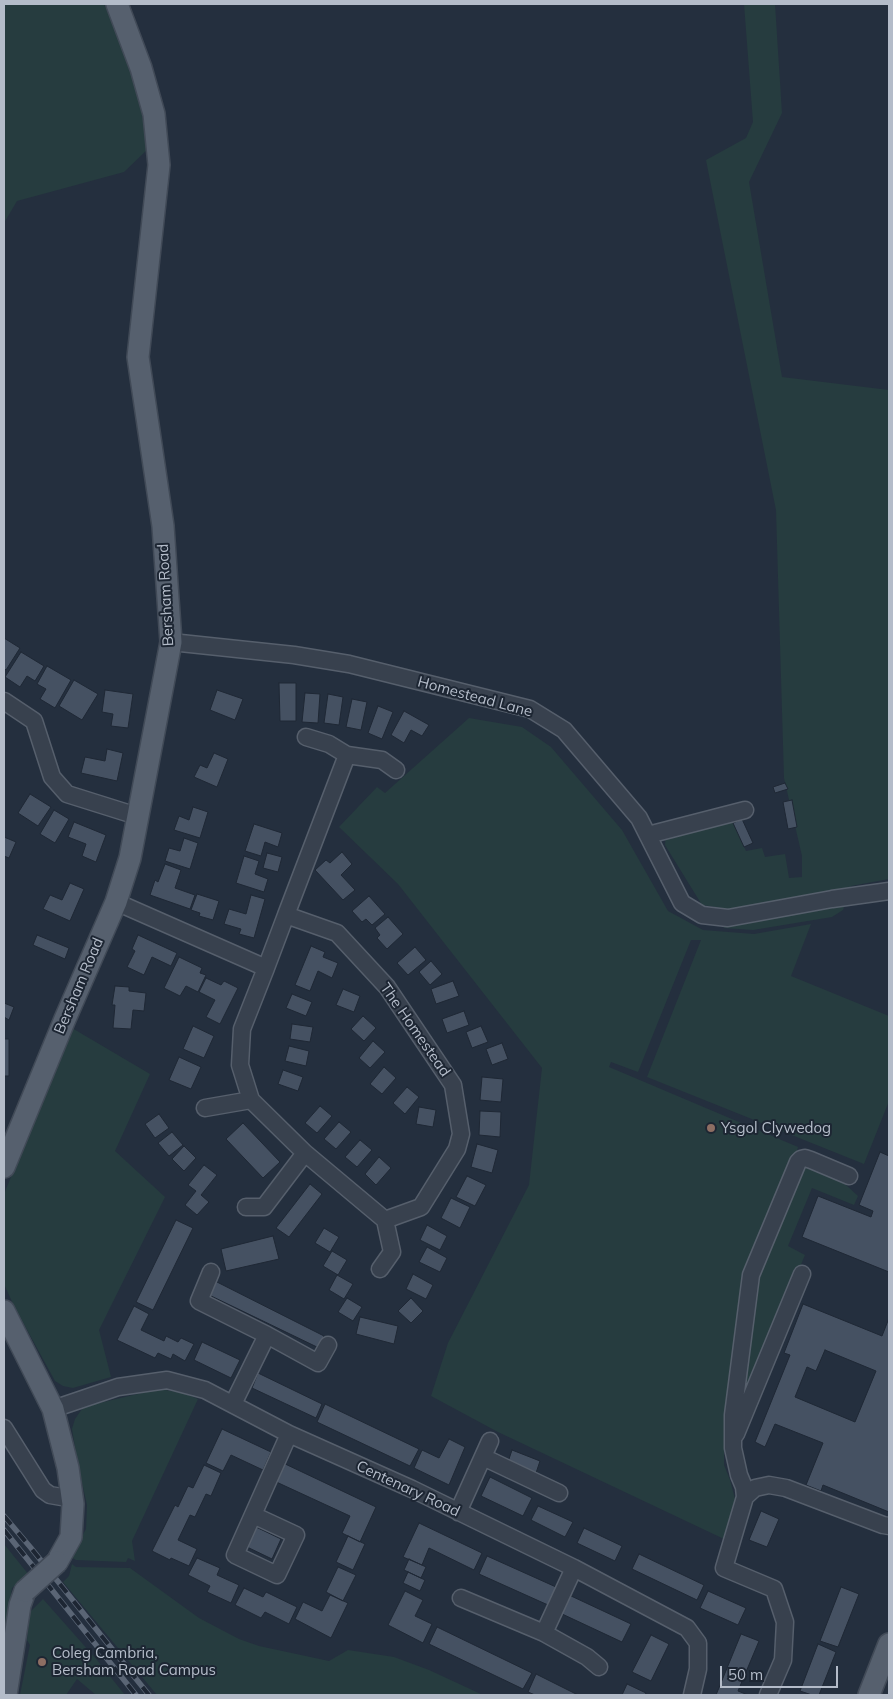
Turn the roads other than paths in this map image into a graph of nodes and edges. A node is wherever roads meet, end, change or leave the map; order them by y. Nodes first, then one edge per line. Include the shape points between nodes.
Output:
1 (117, 4) edge
2 (171, 642) junction
3 (4, 701) edge
4 (306, 737) dead end
5 (347, 755) junction
6 (396, 770) dead end
7 (745, 810) dead end
8 (137, 816) junction
9 (648, 835) junction
10 (889, 891) edge
11 (116, 902) junction
12 (286, 915) junction
13 (266, 968) junction
14 (251, 1100) junction
15 (205, 1108) dead end
16 (305, 1153) junction
17 (4, 1167) edge
18 (849, 1176) dead end
19 (246, 1207) dead end
20 (385, 1220) junction
21 (380, 1269) dead end
22 (211, 1272) dead end
23 (802, 1274) dead end
24 (4, 1311) edge
25 (267, 1335) junction
26 (328, 1346) dead end
27 (233, 1404) junction
28 (53, 1409) junction
29 (4, 1428) edge
30 (289, 1434) junction
31 (490, 1441) dead end
32 (732, 1443) junction
33 (483, 1456) junction
34 (559, 1493) dead end
35 (745, 1497) junction
36 (73, 1499) junction
37 (458, 1512) junction
38 (254, 1515) dead end
39 (889, 1526) edge
40 (574, 1568) junction
41 (461, 1598) dead end
42 (544, 1633) junction
43 (889, 1644) edge
44 (599, 1667) dead end
45 (6, 1695) edge
46 (692, 1695) edge
47 (768, 1695) edge
48 (869, 1695) edge

1 - 2 main road, Bersham Road via 154,114 159,165 138,357 162,526
2 - 8 main road, Bersham Road
2 - 9 street, Homestead Lane via 349,664 530,709 564,730 639,818
3 - 8 street via 34,722 52,777 67,794
4 - 5 street via 329,744
5 - 6 street via 382,760
5 - 12 street
7 - 9 street
8 - 11 main road, Bersham Road via 130,858
9 - 10 street, Homestead Lane via 682,902 702,915 728,918
11 - 13 street
11 - 17 main road, Bersham Road
12 - 13 street
12 - 20 street, The Homestead via 337,933 387,987 453,1084 461,1134 457,1149 421,1207
13 - 14 street via 242,1029 240,1065
14 - 15 street
14 - 16 street
16 - 19 street via 264,1208
16 - 20 street
18 - 32 street via 804,1158 798,1162 750,1275
20 - 21 street via 392,1252
22 - 25 street via 199,1302
23 - 32 street
24 - 28 main road
25 - 26 street via 318,1363
25 - 27 street
27 - 28 street, Centenary Road via 205,1390 167,1380 118,1387
27 - 30 street, Centenary Road
28 - 36 main road
29 - 36 street via 43,1490 50,1495
30 - 37 street, Centenary Road
30 - 38 street
31 - 33 street
32 - 35 street
33 - 34 street
33 - 37 street
35 - 39 street via 755,1488 769,1485 786,1488
35 - 47 street via 724,1568 774,1589 785,1622 783,1660
36 - 45 main road, bridge via 71,1537 57,1562 25,1591 20,1605
37 - 40 street, Centenary Road
40 - 42 street
40 - 46 street, Centenary Road via 687,1628 698,1643 698,1669
41 - 42 street
42 - 44 street via 588,1657
43 - 48 main road

